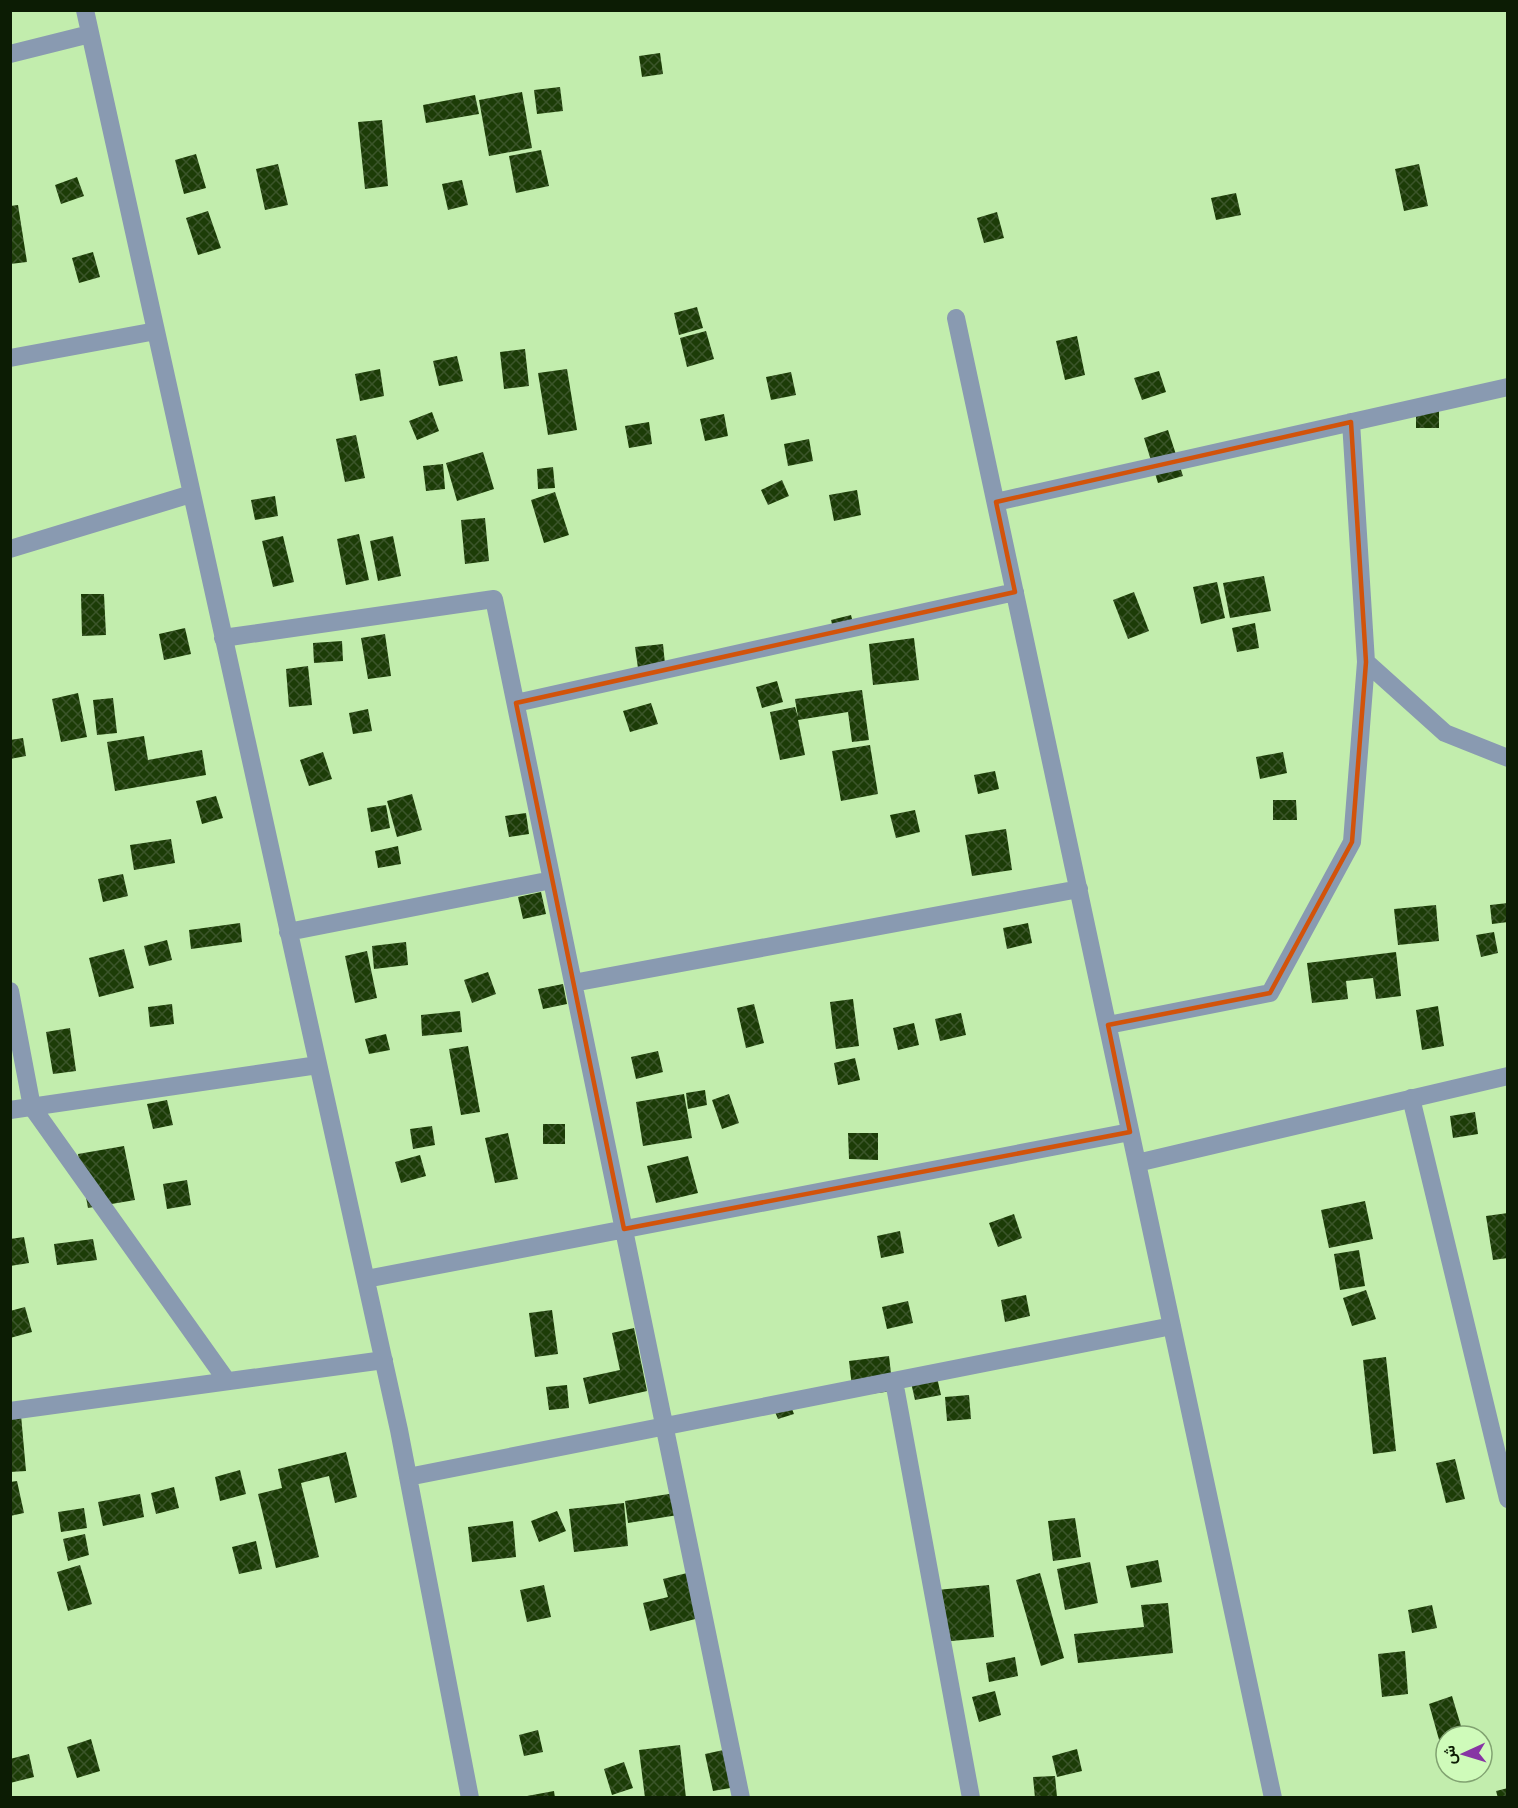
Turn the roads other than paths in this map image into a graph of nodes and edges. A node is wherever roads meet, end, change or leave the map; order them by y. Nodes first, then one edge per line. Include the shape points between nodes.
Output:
1 (85, 10) edge
2 (90, 34) junction
3 (10, 54) edge
4 (956, 318) dead end
5 (156, 331) junction
6 (10, 358) edge
7 (1508, 387) edge
8 (1352, 422) junction
9 (191, 494) junction
10 (996, 502) junction
11 (10, 549) edge
12 (1015, 592) junction
13 (224, 638) junction
14 (1366, 662) junction
15 (516, 704) junction
16 (1508, 758) edge
17 (552, 880) junction
18 (1079, 889) junction
19 (288, 932) junction
20 (573, 983) junction
21 (10, 991) edge
22 (1108, 1025) junction
23 (318, 1065) junction
24 (1508, 1076) edge
25 (1411, 1098) junction
26 (32, 1107) junction
27 (10, 1110) edge
28 (1130, 1132) junction
29 (1137, 1162) junction
30 (624, 1229) junction
31 (366, 1279) junction
32 (1172, 1326) junction
33 (384, 1360) junction
34 (227, 1381) junction
35 (894, 1381) junction
36 (10, 1410) edge
37 (664, 1427) junction
38 (408, 1477) junction
39 (1508, 1498) edge
40 (470, 1797) edge
41 (741, 1797) edge
42 (971, 1797) edge
43 (1273, 1797) edge

1 - 2 street
2 - 3 street
2 - 5 street
4 - 10 street
5 - 6 street
5 - 9 street
7 - 8 street
8 - 10 street
8 - 14 street
9 - 11 street
9 - 13 street
10 - 12 street
12 - 15 street
12 - 18 street
13 - 15 street via 494,599
13 - 19 street
14 - 16 street via 1444,733
14 - 22 street via 1352,842 1270,993
15 - 17 street
17 - 19 street
17 - 20 street
18 - 20 street
18 - 22 street
19 - 23 street
20 - 30 street
21 - 26 street
22 - 28 street
23 - 26 street
23 - 31 street
24 - 25 street
25 - 29 street
25 - 39 street
26 - 27 street
26 - 34 street
28 - 29 street
28 - 30 street
29 - 32 street
30 - 31 street
30 - 37 street
31 - 33 street
32 - 35 street
32 - 43 street
33 - 34 street
33 - 38 street
34 - 36 street
35 - 37 street
35 - 42 street
37 - 38 street
37 - 41 street
38 - 40 street

